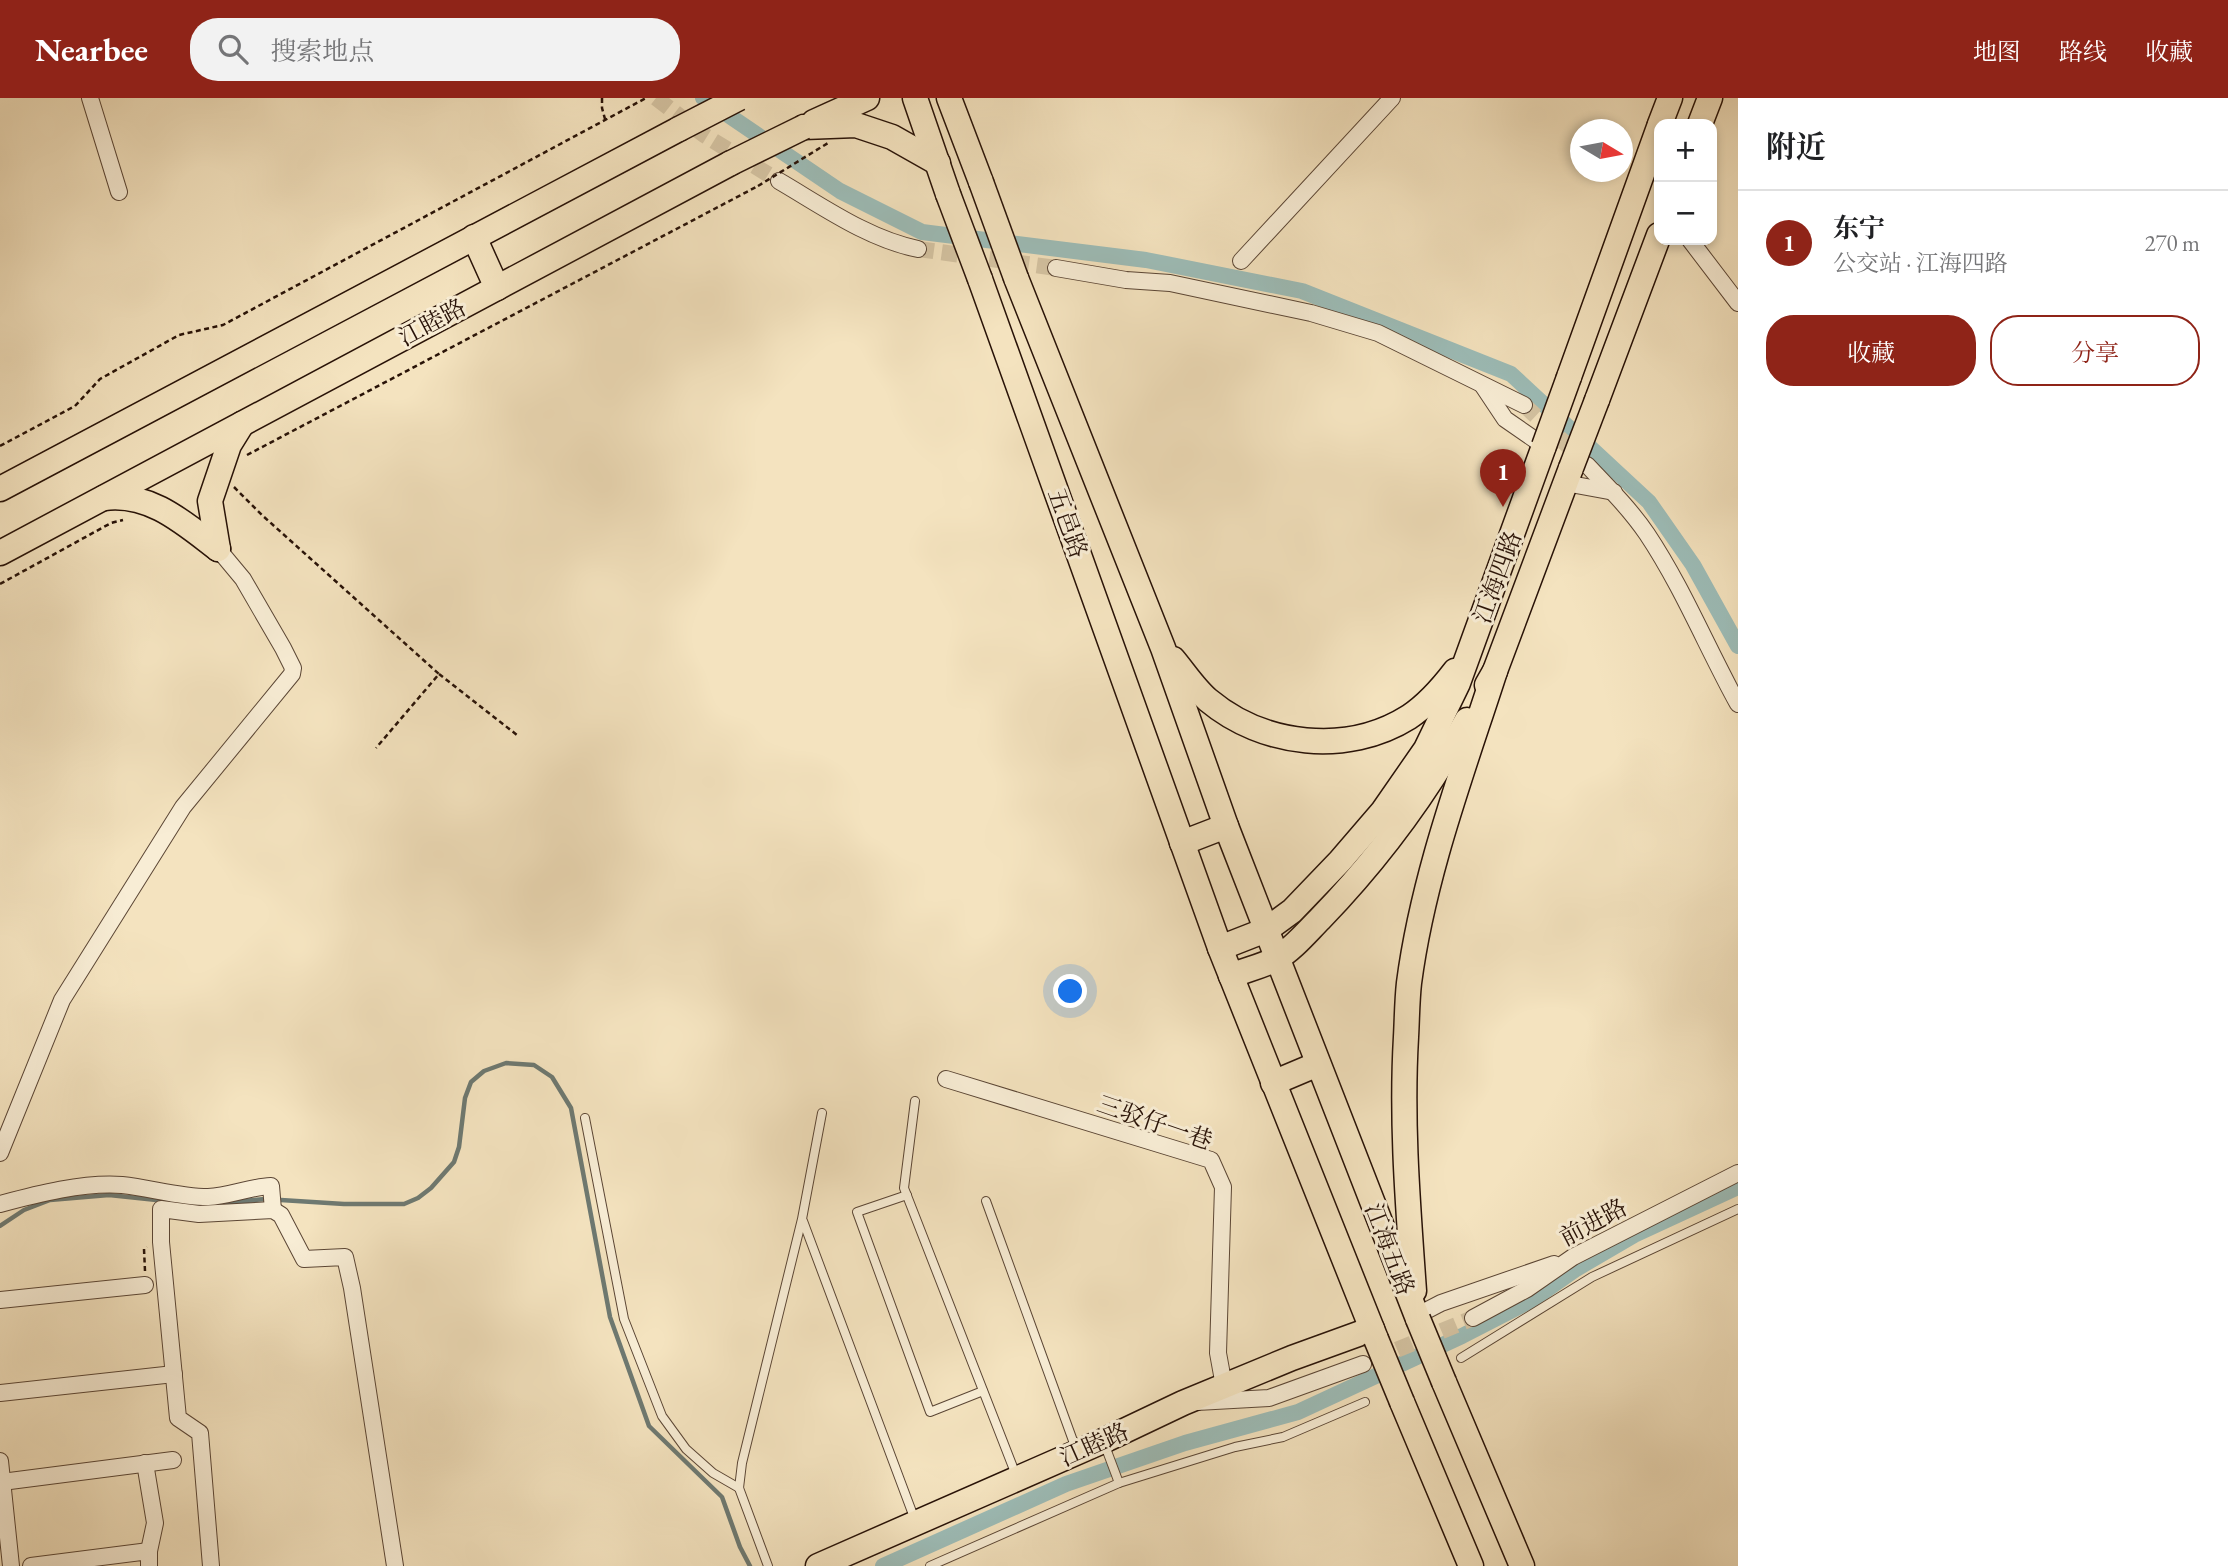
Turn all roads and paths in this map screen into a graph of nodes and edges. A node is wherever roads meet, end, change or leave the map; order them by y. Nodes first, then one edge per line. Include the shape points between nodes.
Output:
1 (90, 98) edge
2 (602, 98) edge
3 (646, 98) edge
4 (738, 98) edge
5 (867, 98) edge
6 (915, 98) edge
7 (949, 98) edge
8 (1392, 98) edge
9 (1670, 98) edge
10 (1710, 98) edge
11 (605, 119) junction
12 (1662, 119) edge
13 (1702, 119) edge
14 (804, 127) junction
15 (828, 143) dead end
16 (1654, 143) edge
17 (937, 163) junction
18 (779, 181) tunnel mouth
19 (119, 192) dead end
20 (474, 237) junction
21 (1655, 245) edge
22 (1694, 245) edge
23 (918, 249) tunnel mouth
24 (1241, 261) dead end
25 (1056, 268) tunnel mouth
26 (497, 288) junction
27 (1738, 303) edge
28 (1482, 384) junction
29 (1524, 405) tunnel mouth
30 (242, 424) junction
31 (0, 446) edge
32 (1544, 446) junction
33 (244, 457) dead end
34 (220, 472) junction
35 (1575, 472) junction
36 (0, 489) edge
37 (1614, 492) junction
38 (102, 499) junction
39 (131, 517) dead end
40 (218, 549) junction
41 (0, 552) edge
42 (0, 584) edge
43 (1163, 648) junction
44 (1471, 651) junction
45 (1495, 671) junction
46 (439, 674) junction
47 (1738, 704) edge
48 (517, 735) dead end
49 (376, 748) dead end
50 (1226, 826) junction
51 (1182, 843) junction
52 (1340, 861) junction
53 (1357, 880) junction
54 (1266, 930) junction
55 (1220, 948) junction
56 (1277, 958) junction
57 (1231, 976) junction
58 (1318, 1064) junction
59 (946, 1079) dead end
60 (1273, 1083) junction
61 (915, 1101) dead end
62 (822, 1113) dead end
63 (585, 1118) dead end
64 (0, 1153) edge
65 (1738, 1173) edge
66 (907, 1195) junction
67 (986, 1200) dead end
68 (0, 1204) edge
69 (273, 1209) junction
70 (1738, 1209) edge
71 (803, 1219) junction
72 (1573, 1258) junction
73 (145, 1285) dead end
74 (0, 1300) edge
75 (1417, 1317) junction
76 (1473, 1318) tunnel mouth
77 (1374, 1334) junction
78 (1461, 1358) dead end
79 (1363, 1364) tunnel mouth
80 (174, 1374) junction
81 (1224, 1386) junction
82 (983, 1391) junction
83 (0, 1393) edge
84 (1365, 1402) dead end
85 (1183, 1403) junction
86 (1103, 1440) junction
87 (1077, 1452) junction
88 (173, 1460) dead end
89 (0, 1461) edge
90 (145, 1464) junction
91 (1017, 1478) junction
92 (2, 1482) junction
93 (1119, 1483) junction
94 (739, 1488) junction
95 (916, 1523) junction
96 (149, 1559) edge
97 (834, 1562) edge
98 (11, 1566) edge
99 (31, 1566) edge
100 (211, 1566) edge
101 (395, 1566) edge
102 (768, 1566) edge
103 (930, 1566) edge
104 (1471, 1566) edge
105 (1522, 1566) edge

1 - 19 street
2 - 11 path
3 - 11 path
4 - 20 main road, bridge
5 - 14 main road, 江睦路
6 - 17 main road, 五邑路
7 - 43 main road, 五邑路, bridge
8 - 24 street
9 - 12 main road, 江海四路
10 - 13 main road
11 - 31 path via 223,325 179,335 100,379 75,406
14 - 17 main road via 856,125 892,137
14 - 26 main road, 江睦路, bridge
15 - 33 path, bridge via 758,186
16 - 32 main road, 江海四路, bridge
17 - 51 main road, 五邑路, bridge
18 - 23 street via 851,223
20 - 26 main road
20 - 36 main road
21 - 35 main road, 江海四路, bridge
22 - 27 street
25 - 28 street via 1170,283 1311,313 1378,333
26 - 30 main road, 江睦路
28 - 29 street
28 - 32 street via 1505,419
30 - 34 main road
30 - 38 main road, 江睦路
32 - 44 main road, 江海四路
34 - 40 main road via 210,500
34 - 46 path
35 - 37 street
35 - 37 street
35 - 45 main road, 江海四路
37 - 47 street via 1646,532 1675,580
38 - 40 main road via 138,499 179,519
38 - 41 main road, 江睦路
39 - 42 path via 111,523
40 - 64 street via 249,591 293,668 292,674 183,807 62,1000
43 - 44 main road via 1207,699 1245,725 1294,740 1336,742 1376,733 1410,716 1438,692
43 - 50 main road, 五邑路
44 - 52 main road, 江海四路 via 1426,749 1383,811
45 - 53 main road, 江海四路 via 1446,759 1405,821
45 - 75 main road via 1440,843 1409,984 1404,1159
46 - 48 path
46 - 49 path
50 - 51 main road
50 - 54 main road, 五邑路
51 - 55 main road, 五邑路
52 - 53 main road
52 - 54 main road, 江海四路 via 1292,911
53 - 56 main road, 江海四路
54 - 55 main road, 江海四路
54 - 56 main road, 江海五路
55 - 57 main road, 江海五路
56 - 57 main road
56 - 58 main road, 江海五路
57 - 60 main road, 江海五路
58 - 60 main road
58 - 75 main road, 江海五路
59 - 81 street, 三驳仔一巷 via 1211,1160 1223,1187 1218,1353
60 - 77 main road, 江海五路
61 - 66 lane via 904,1188
62 - 71 lane
63 - 94 lane via 624,1319 662,1416 686,1449
65 - 72 street, 前进路
66 - 82 lane
66 - 82 lane via 857,1212 930,1412
67 - 87 lane
68 - 69 street via 55,1190 118,1185 208,1197 271,1186
69 - 80 street via 199,1214 161,1209
69 - 101 street via 281,1215 304,1259 345,1257
70 - 78 lane via 1592,1277
71 - 94 lane
71 - 95 lane
72 - 75 street via 1441,1303
72 - 76 street, 前进路
73 - 74 street
75 - 105 main road, 江海五路, bridge
77 - 81 main road, 江睦路 via 1292,1358
77 - 104 main road, 江海五路, bridge
79 - 85 street via 1269,1398
80 - 83 street
80 - 100 street via 178,1418 200,1433
81 - 85 main road, 江睦路
82 - 91 lane
84 - 93 lane via 1283,1437
85 - 86 main road, 江睦路
86 - 87 main road, 江睦路
86 - 93 lane
87 - 91 main road, 江睦路
88 - 90 street
89 - 92 street
90 - 92 street
90 - 96 street via 155,1523
91 - 95 main road, 江睦路
92 - 98 street
93 - 103 lane
94 - 102 lane
95 - 97 main road, 江睦路
96 - 99 street

